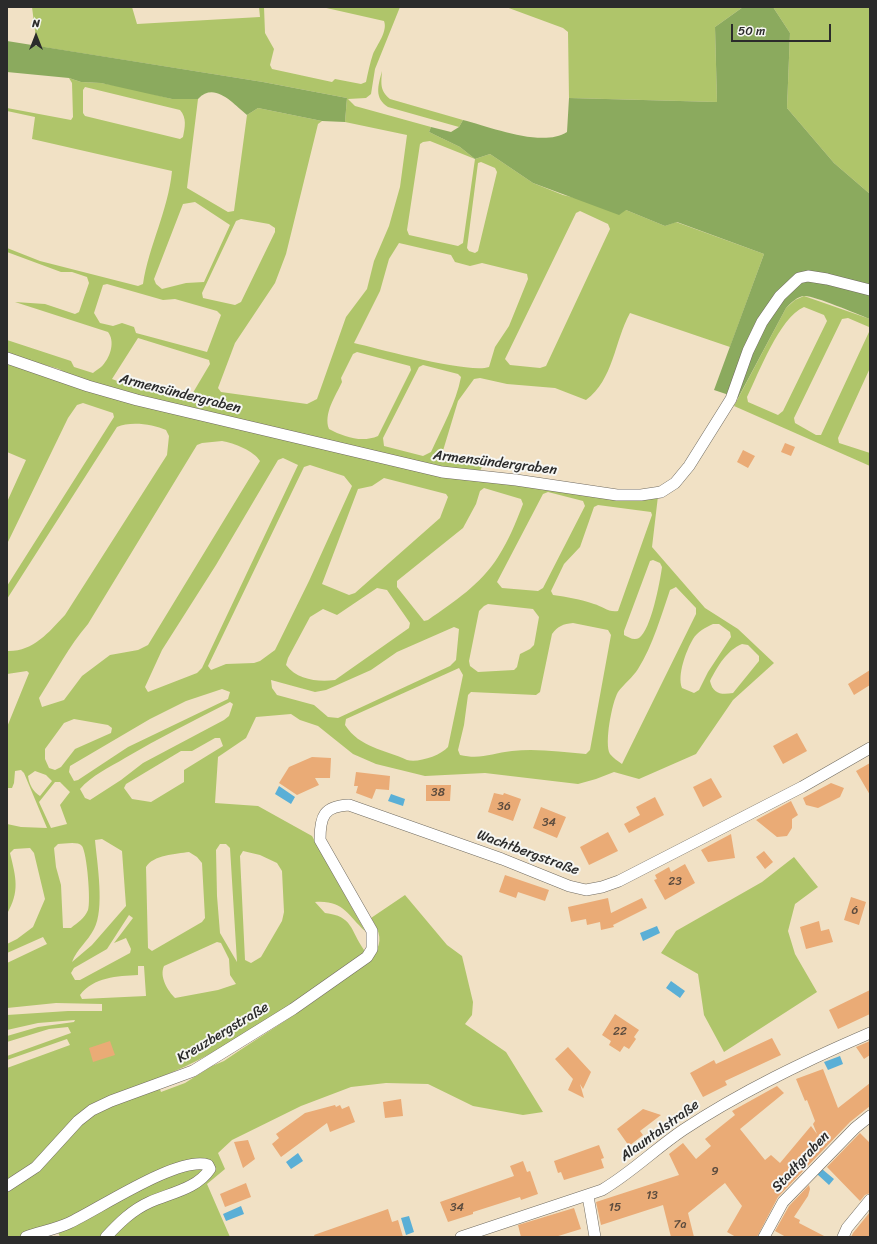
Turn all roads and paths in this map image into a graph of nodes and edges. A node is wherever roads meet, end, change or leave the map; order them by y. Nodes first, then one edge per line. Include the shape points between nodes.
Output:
1 (870, 290) edge
2 (7, 358) edge
3 (870, 748) edge
4 (372, 949) joint
5 (870, 1033) edge
6 (870, 1116) edge
7 (7, 1186) edge
8 (588, 1196) junction
9 (870, 1200) edge
10 (26, 1237) edge
11 (106, 1237) edge
12 (461, 1237) edge
13 (595, 1237) edge
14 (764, 1237) edge
15 (843, 1237) edge

1 - 2 street, Armensündergraben via 827,279 808,276 799,278 780,296 762,322 748,351 732,399 689,466 675,483 661,492 641,495 617,496 442,472 137,400
3 - 4 street, Wachtbergstraße via 781,798 619,881 586,890 350,805 335,806 325,812 320,824 320,840 372,931
4 - 7 street, Kreuzbergstraße via 368,957 332,983 193,1071 92,1110 78,1121 36,1166
5 - 8 street, Alauntalstraße via 737,1097 673,1137 615,1183
6 - 14 street, Stadtgraben via 783,1202
8 - 12 street, Alauntalstraße
8 - 13 street
9 - 15 street via 847,1228
10 - 11 street via 69,1223 129,1190 180,1168 208,1164 210,1169 207,1174 196,1183 150,1202 125,1217

